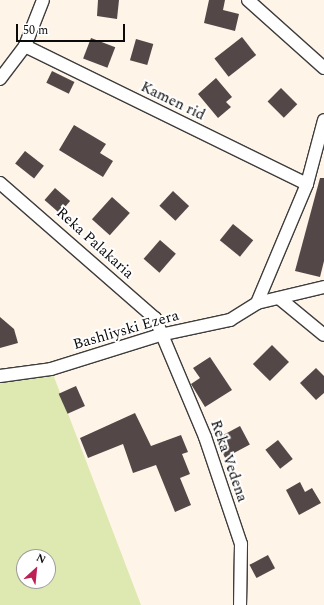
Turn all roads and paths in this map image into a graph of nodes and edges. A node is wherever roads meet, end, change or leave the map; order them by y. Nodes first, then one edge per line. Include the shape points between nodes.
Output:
1 (43, 0) edge
2 (248, 0) edge
3 (25, 46) junction
4 (324, 68) edge
5 (0, 79) edge
6 (324, 120) edge
7 (0, 183) edge
8 (307, 184) junction
9 (324, 287) edge
10 (279, 298) junction
11 (257, 302) junction
12 (160, 335) junction
13 (324, 335) edge
14 (0, 376) edge
15 (240, 605) edge

1 - 3 street
2 - 4 street
3 - 5 street
3 - 8 street, Kamen rid
6 - 8 street
7 - 12 street, Reka Palakaria via 155,318
8 - 11 street
9 - 10 street
10 - 11 street
10 - 13 street
11 - 12 street, Bashliyski Ezera via 230,320
12 - 14 street, Bashliyski Ezera via 51,369
12 - 15 street, Reka Vedena via 206,437 241,544

